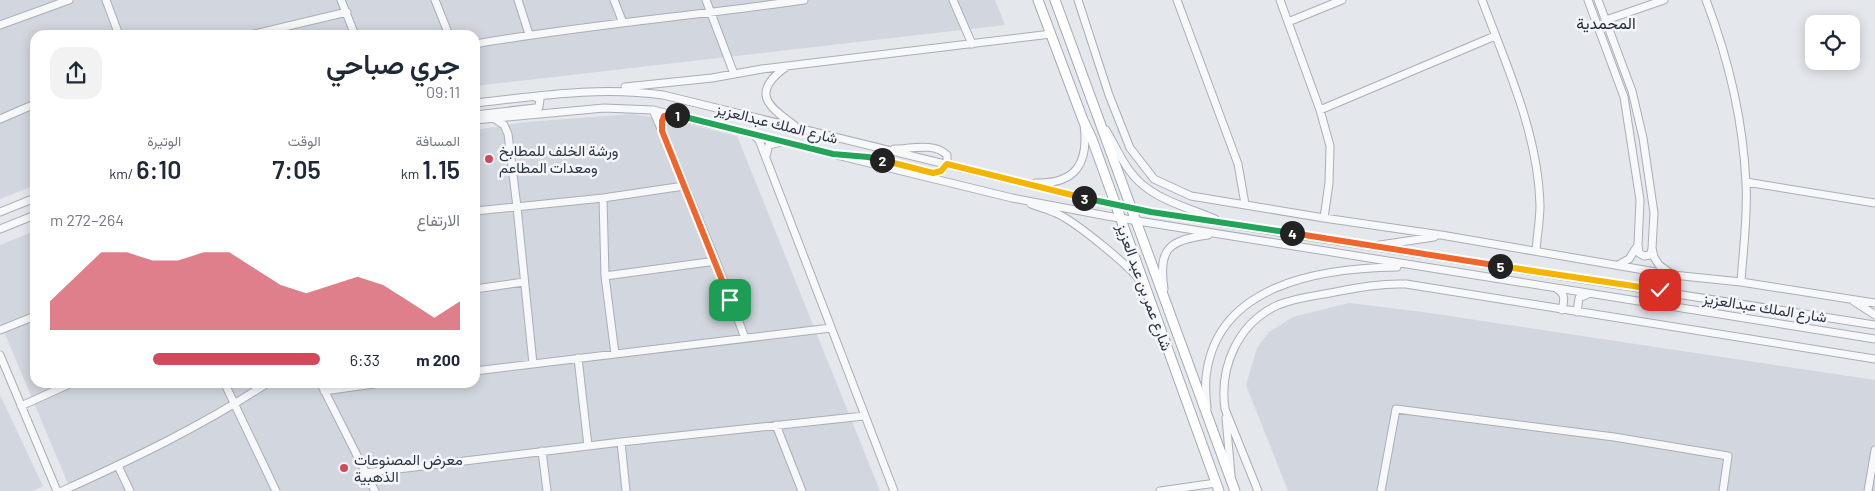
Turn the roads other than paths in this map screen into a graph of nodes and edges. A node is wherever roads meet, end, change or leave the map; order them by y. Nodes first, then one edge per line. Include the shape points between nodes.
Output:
1 (69, 0) edge
2 (106, 0) edge
3 (341, 0) edge
4 (435, 0) edge
5 (518, 0) edge
6 (614, 0) edge
7 (706, 0) edge
8 (804, 0) edge
9 (953, 0) edge
10 (1038, 0) edge
11 (1055, 0) edge
12 (1060, 0) edge
13 (1078, 0) edge
14 (1177, 0) edge
15 (1280, 0) edge
16 (1342, 0) edge
17 (1482, 0) edge
18 (1588, 0) edge
19 (1598, 0) edge
20 (1664, 0) edge
21 (1706, 0) edge
22 (347, 12) junction
23 (711, 13) junction
24 (1062, 18) junction
25 (1606, 20) junction
26 (1288, 22) junction
27 (623, 23) junction
28 (0, 25) edge
29 (117, 30) edge
30 (271, 30) edge
31 (353, 30) edge
32 (446, 30) edge
33 (529, 34) junction
34 (1051, 34) junction
35 (1496, 36) junction
36 (480, 43) edge
37 (972, 44) junction
38 (789, 66) junction
39 (734, 74) junction
40 (595, 91) junction
41 (536, 97) junction
42 (480, 103) edge
43 (30, 106) edge
44 (653, 110) junction
45 (1320, 110) junction
46 (1096, 112) junction
47 (480, 114) edge
48 (674, 114) junction
49 (493, 118) junction
50 (0, 119) edge
51 (480, 119) edge
52 (1083, 120) junction
53 (798, 128) junction
54 (662, 131) junction
55 (752, 134) junction
56 (786, 142) junction
57 (881, 148) junction
58 (833, 154) junction
59 (766, 159) junction
60 (947, 164) junction
61 (1021, 182) junction
62 (1746, 182) junction
63 (684, 186) junction
64 (602, 198) junction
65 (1012, 198) junction
66 (30, 200) edge
67 (1875, 203) edge
68 (1245, 204) junction
69 (1115, 205) junction
70 (517, 206) junction
71 (1131, 208) junction
72 (480, 210) edge
73 (0, 212) edge
74 (30, 217) edge
75 (1120, 218) junction
76 (1324, 218) junction
77 (1136, 221) junction
78 (1225, 223) junction
79 (0, 229) edge
80 (1216, 234) junction
81 (1441, 235) junction
82 (1638, 245) junction
83 (1374, 246) junction
84 (1652, 248) junction
85 (1536, 251) junction
86 (716, 261) junction
87 (1616, 265) junction
88 (1419, 267) junction
89 (1673, 275) junction
90 (605, 276) junction
91 (524, 282) junction
92 (1741, 282) junction
93 (480, 288) edge
94 (1557, 288) junction
95 (1145, 289) junction
96 (1590, 294) junction
97 (1849, 298) junction
98 (1165, 299) junction
99 (1875, 303) edge
100 (1562, 310) junction
101 (1577, 312) junction
102 (1875, 315) edge
103 (30, 318) edge
104 (1875, 325) edge
105 (831, 328) junction
106 (0, 330) edge
107 (745, 338) junction
108 (1875, 339) edge
109 (615, 354) junction
110 (0, 355) edge
111 (578, 358) junction
112 (1875, 359) edge
113 (533, 364) junction
114 (480, 370) edge
115 (61, 388) edge
116 (227, 388) edge
117 (260, 388) edge
118 (323, 388) edge
119 (345, 388) edge
120 (324, 391) junction
121 (235, 405) junction
122 (21, 406) junction
123 (1226, 409) junction
124 (864, 416) junction
125 (1207, 416) junction
126 (776, 425) junction
127 (621, 442) junction
128 (588, 446) junction
129 (1875, 450) edge
130 (542, 451) junction
131 (118, 466) junction
132 (365, 473) junction
133 (1218, 487) edge
134 (1232, 488) edge
135 (57, 491) edge
136 (62, 491) edge
137 (130, 491) edge
138 (276, 491) edge
139 (374, 491) edge
140 (547, 491) edge
141 (626, 491) edge
142 (802, 491) edge
143 (894, 491) edge
144 (1160, 491) edge
145 (1258, 491) edge
146 (1381, 491) edge
147 (1723, 491) edge
148 (1868, 491) edge

1 - 28 street
2 - 29 street
3 - 22 street
4 - 32 street
5 - 33 street
6 - 27 street
7 - 23 street
8 - 23 street
9 - 37 street
10 - 34 main road, شارع عمر بن عبد العزيز
11 - 24 main road, شارع عمر بن عبد العزيز
12 - 24 street
13 - 68 street via 1130,148 1154,179 1191,196
14 - 68 street via 1238,164
15 - 26 street
16 - 26 street
17 - 35 street
18 - 82 street via 1624,97 1640,200
19 - 25 street
20 - 25 street
21 - 62 street via 1732,78
22 - 30 street
22 - 31 street
23 - 27 street
23 - 39 street
24 - 46 main road, شارع عمر بن عبد العزيز
25 - 84 street via 1632,91 1643,138 1654,213
26 - 45 street
27 - 33 street
33 - 36 street
34 - 37 street
34 - 52 main road, شارع عمر بن عبد العزيز
35 - 45 street
35 - 85 street via 1528,125 1536,164 1540,207
37 - 38 street
38 - 39 street
38 - 53 street via 771,80 767,98 774,111
39 - 40 street
40 - 41 street, شارع الملك عبدالعزيز
40 - 53 street, شارع الملك عبدالعزيز via 662,95
41 - 42 street, شارع الملك عبدالعزيز
41 - 47 street via 541,102 539,107
43 - 50 street
44 - 48 street, شارع الملك عبدالعزيز
44 - 49 street, شارع الملك عبدالعزيز via 604,108
44 - 54 street
45 - 76 street via 1330,146
46 - 71 main road, شارع عمر بن عبد العزيز
46 - 78 street via 1130,171 1146,188 1166,200
48 - 54 street via 662,118
48 - 55 street, شارع الملك عبدالعزيز
49 - 51 street, شارع الملك عبدالعزيز
49 - 70 street via 506,129
52 - 61 street via 1085,150 1074,172 1053,183
52 - 69 main road, شارع عمر بن عبد العزيز
53 - 57 street, شارع الملك عبدالعزيز
54 - 63 street
55 - 56 street, شارع الملك عبدالعزيز
55 - 59 street via 759,140
56 - 58 street, شارع الملك عبدالعزيز
56 - 59 street via 769,145
57 - 60 street, شارع الملك عبدالعزيز
57 - 60 street via 929,148 944,153
58 - 60 street via 868,157 933,173 941,171
58 - 65 street, شارع الملك عبدالعزيز
59 - 105 street
60 - 61 street, شارع الملك عبدالعزيز
61 - 69 street, شارع الملك عبدالعزيز
62 - 67 street
62 - 92 street
63 - 64 street
63 - 86 street
64 - 70 street
64 - 90 street
65 - 75 street, شارع الملك عبدالعزيز
65 - 95 street via 1070,221 1132,270
66 - 73 street
68 - 76 street
69 - 71 street, شارع الملك عبدالعزيز
69 - 75 main road, شارع عمر بن عبد العزيز
70 - 72 street
70 - 91 street
71 - 77 main road, شارع عمر بن عبد العزيز
71 - 78 street, شارع الملك عبدالعزيز
74 - 79 street
75 - 77 street, شارع الملك عبدالعزيز
75 - 95 main road, شارع عمر بن عبد العزيز
76 - 81 street
77 - 80 street, شارع الملك عبدالعزيز
77 - 98 main road, شارع عمر بن عبد العزيز
78 - 83 street, شارع الملك عبدالعزيز
80 - 88 street, شارع الملك عبدالعزيز
80 - 98 street via 1180,240 1170,248 1161,270
81 - 83 street
81 - 85 street
82 - 84 street via 1639,253 1644,256 1650,255
82 - 87 street via 1629,259
83 - 104 street, شارع الملك عبدالعزيز
84 - 89 street via 1656,261
85 - 87 street
86 - 90 street
86 - 107 street
87 - 89 street
88 - 94 street, شارع الملك عبدالعزيز
88 - 125 street via 1341,270 1286,283 1254,298 1231,319 1214,347 1206,379
89 - 92 street
90 - 109 street
91 - 93 street
91 - 113 street
92 - 97 street
94 - 96 street, شارع الملك عبدالعزيز
94 - 100 street via 1564,297
95 - 133 main road, شارع عمر بن عبد العزيز
96 - 101 street via 1580,298
96 - 108 street, شارع الملك عبدالعزيز
97 - 99 street
97 - 102 street
98 - 125 main road, شارع عمر بن عبد العزيز
100 - 101 street
100 - 123 street via 1406,284 1369,285 1293,300 1257,318 1234,347 1225,371 1223,396
101 - 112 street
103 - 106 street
105 - 107 street
105 - 124 street
107 - 109 street
109 - 111 street
110 - 122 street
111 - 113 street
111 - 128 street
113 - 114 street
115 - 122 street
116 - 121 street
117 - 121 street
118 - 120 street
119 - 120 street
120 - 132 street
121 - 131 street
121 - 138 street
122 - 135 street
123 - 134 street
123 - 145 street
124 - 126 street
124 - 143 street
125 - 134 main road, شارع عمر بن عبد العزيز
126 - 127 street
126 - 142 street
127 - 128 street
127 - 141 street
128 - 130 street
129 - 148 street
130 - 132 street
130 - 140 street
131 - 136 street
131 - 137 street
132 - 139 street
133 - 134 main road via 1224,482
133 - 144 street
146 - 147 street via 1396,409 1614,437 1728,456

